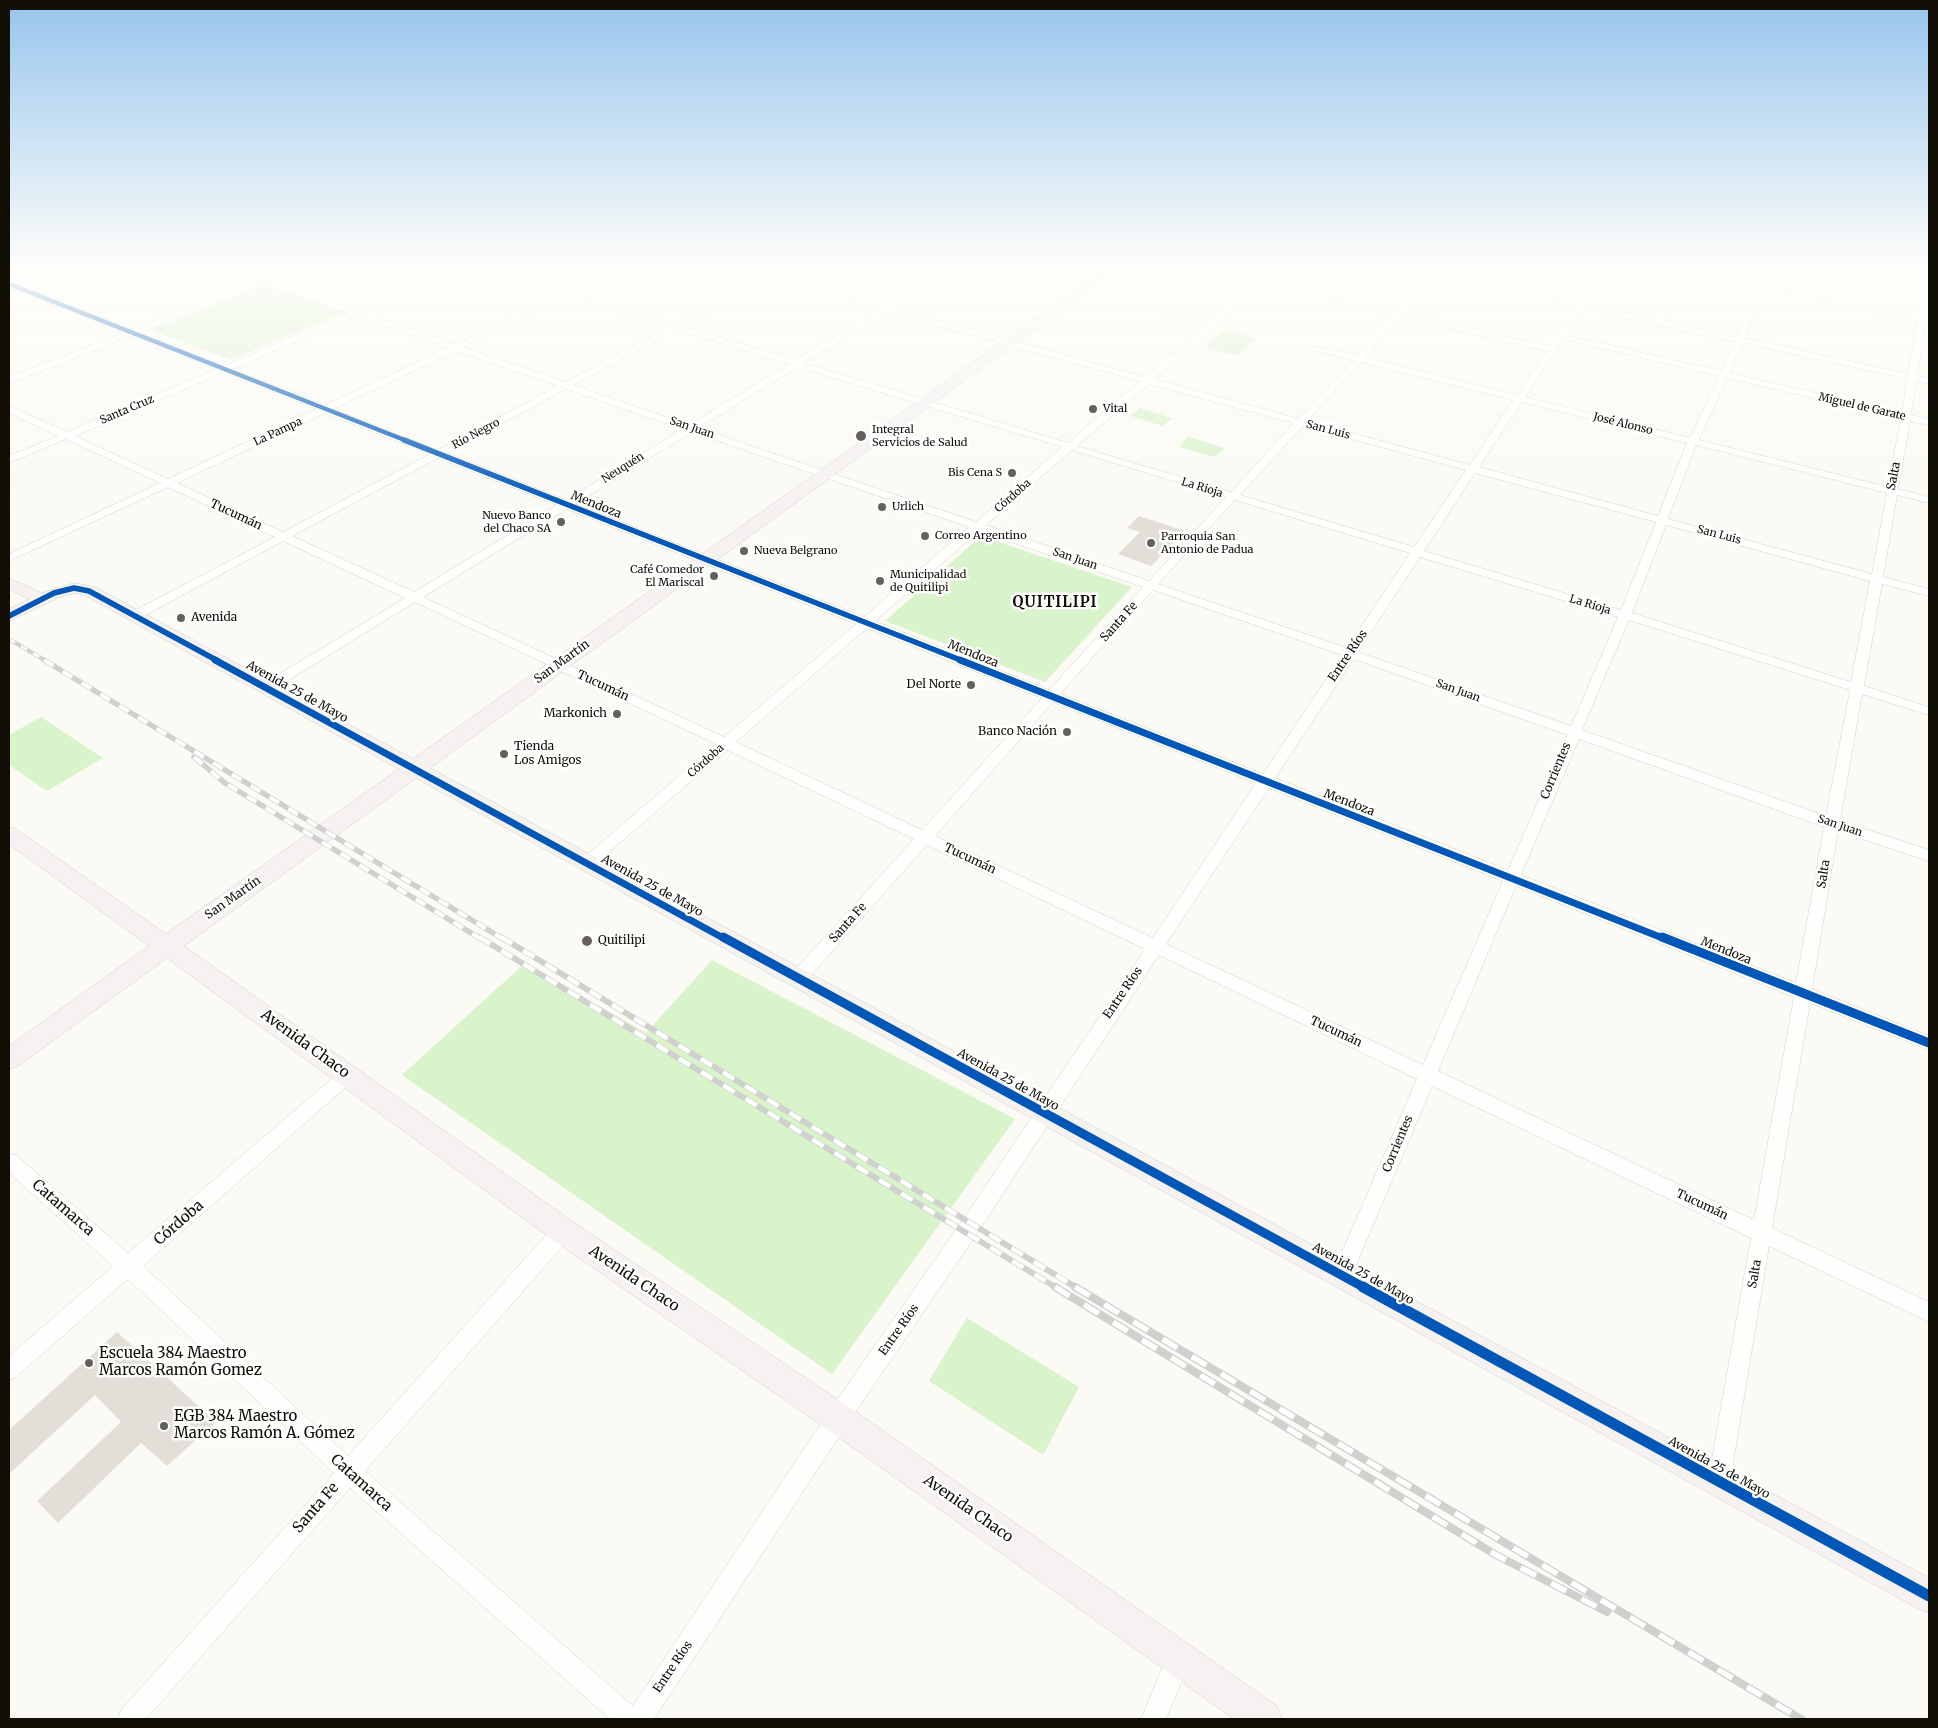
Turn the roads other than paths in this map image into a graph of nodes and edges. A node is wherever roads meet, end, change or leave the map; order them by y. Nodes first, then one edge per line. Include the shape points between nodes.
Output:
1 (95, 347) edge
2 (164, 347) edge
3 (277, 347) edge
4 (452, 347) edge
5 (459, 347) edge
6 (639, 347) edge
7 (740, 347) edge
8 (824, 347) edge
9 (1004, 347) edge
10 (1018, 347) edge
11 (1188, 347) edge
12 (1369, 347) edge
13 (1537, 347) edge
14 (1553, 347) edge
15 (1606, 347) edge
16 (1737, 347) edge
17 (1771, 347) edge
18 (1919, 347) edge
19 (456, 348) junction
20 (1317, 348) dead end
21 (1551, 350) junction
22 (1359, 359) junction
23 (796, 364) junction
24 (223, 370) junction
25 (1723, 374) junction
26 (1912, 377) junction
27 (9, 380) edge
28 (1929, 380) edge
29 (1148, 381) junction
30 (566, 386) junction
31 (1519, 398) junction
32 (924, 403) junction
33 (9, 409) edge
34 (328, 409) junction
35 (1906, 417) junction
36 (1300, 422) junction
37 (1929, 422) edge
38 (690, 427) junction
39 (66, 436) junction
40 (1694, 441) junction
41 (1069, 448) junction
42 (438, 454) junction
43 (9, 460) edge
44 (1472, 469) junction
45 (826, 474) junction
46 (168, 483) junction
47 (1891, 490) junction
48 (1232, 497) junction
49 (1929, 500) edge
50 (564, 504) junction
51 (1663, 520) junction
52 (979, 526) junction
53 (283, 537) junction
54 (1418, 553) junction
55 (9, 558) edge
56 (703, 560) junction
57 (1876, 578) junction
58 (9, 582) edge
59 (1151, 585) junction
60 (1929, 593) edge
61 (413, 597) junction
62 (42, 599) junction
63 (9, 616) edge
64 (134, 616) junction
65 (1625, 616) junction
66 (865, 624) junction
67 (1350, 653) junction
68 (558, 664) junction
69 (266, 688) junction
70 (1857, 689) junction
71 (1051, 697) junction
72 (1929, 711) edge
73 (1573, 732) junction
74 (726, 744) junction
75 (413, 768) junction
76 (1265, 781) junction
77 (1832, 824) junction
78 (924, 838) junction
79 (12, 839) edge
80 (1929, 856) edge
81 (587, 863) junction
82 (1511, 878) junction
83 (167, 945) junction
84 (1155, 946) junction
85 (798, 978) junction
86 (1804, 994) junction
87 (1929, 1043) edge
88 (9, 1059) edge
89 (348, 1075) junction
90 (1427, 1075) junction
91 (1044, 1113) junction
92 (9, 1161) edge
93 (563, 1231) junction
94 (1762, 1233) junction
95 (129, 1267) junction
96 (1342, 1276) junction
97 (1929, 1312) edge
98 (9, 1370) edge
99 (838, 1418) junction
100 (348, 1472) junction
101 (1719, 1481) junction
102 (1929, 1596) edge
103 (1179, 1659) junction
104 (130, 1719) edge
105 (628, 1719) edge
106 (639, 1719) edge
107 (1153, 1719) edge
108 (1264, 1719) edge

1 - 27 street
2 - 24 street, Mendoza
3 - 24 street, Santa Cruz
4 - 19 street, San Juan
5 - 19 street, La Pampa
6 - 30 street, Río Negro
7 - 23 street, La Rioja
8 - 23 street, Neuquén
9 - 32 street, San Martín
10 - 29 street, San Luis
11 - 29 street, Córdoba
12 - 22 street, Santa Fe
13 - 21 street
14 - 21 street, Entre Ríos
15 - 25 street, Miguel de Garate
16 - 25 street, Corrientes
17 - 26 street
18 - 26 street, Salta
19 - 30 street, San Juan
19 - 34 street, La Pampa
20 - 22 street, José Alonso
21 - 31 street, Entre Ríos
22 - 31 street, José Alonso
22 - 36 street, Santa Fe
23 - 32 street, La Rioja
23 - 38 street, Neuquén
24 - 34 street, Mendoza
24 - 39 street, Santa Cruz
25 - 35 street, Miguel de Garate
25 - 40 street, Corrientes
26 - 28 street
26 - 35 street, Salta
29 - 36 street, San Luis
29 - 41 street, Córdoba
30 - 38 street, San Juan
30 - 42 street, Río Negro
31 - 40 street, José Alonso
31 - 44 street, Entre Ríos
32 - 41 street, La Rioja
32 - 45 street, San Martín
33 - 39 street, Tucumán
34 - 42 street, Mendoza
34 - 46 street, La Pampa
35 - 37 street, Miguel de Garate
35 - 47 street, Salta
36 - 44 street, San Luis
36 - 48 street, Santa Fe
38 - 45 street, San Juan
38 - 50 street, Neuquén
39 - 43 street, Santa Cruz
39 - 46 street, Tucumán
40 - 47 street, José Alonso
40 - 51 street, Corrientes
41 - 48 street, La Rioja
41 - 52 street, Córdoba
42 - 50 street, Mendoza
42 - 53 street, Río Negro
44 - 51 street, San Luis
44 - 54 street, Entre Ríos
45 - 52 street, San Juan
45 - 56 street, San Martín
46 - 53 street, Tucumán
46 - 55 street, La Pampa
47 - 49 street, José Alonso
47 - 57 street, Salta
48 - 54 street, La Rioja
48 - 59 street, Santa Fe
50 - 56 street, Mendoza
50 - 61 street, Neuquén
51 - 57 street, San Luis
51 - 65 street, Corrientes
52 - 59 street, San Juan
52 - 66 street, Córdoba
53 - 61 street, Tucumán
53 - 64 street, Río Negro
54 - 65 street, La Rioja
54 - 67 street, Entre Ríos
56 - 66 street, Mendoza
56 - 68 street, San Martín
57 - 60 street, San Luis
57 - 70 street, Salta
58 - 62 street
59 - 67 street, San Juan
59 - 71 street, Santa Fe
61 - 68 street, Tucumán
61 - 69 street, Neuquén
62 - 63 street
62 - 64 street, Avenida 25 de Mayo via 54,592 74,588 89,591
64 - 69 street, Avenida 25 de Mayo
65 - 70 street, La Rioja
65 - 73 street, Corrientes
66 - 71 street, Mendoza
66 - 74 street, Córdoba
67 - 73 street, San Juan
67 - 76 street, Entre Ríos
68 - 74 street, Tucumán
68 - 75 street, San Martín
69 - 75 street, Avenida 25 de Mayo
70 - 72 street, La Rioja
70 - 77 street, Salta
71 - 76 street, Mendoza
71 - 78 street, Santa Fe
73 - 77 street, San Juan
73 - 82 street, Corrientes
74 - 78 street, Tucumán
74 - 81 street, Córdoba
75 - 81 street, Avenida 25 de Mayo
75 - 83 street, San Martín
76 - 82 street, Mendoza
76 - 84 street, Entre Ríos
77 - 80 street, San Juan
77 - 86 street, Salta
78 - 84 street, Tucumán
78 - 85 street, Santa Fe
79 - 83 street, Avenida Chaco
81 - 85 street, Avenida 25 de Mayo
82 - 86 street, Mendoza
82 - 90 street, Corrientes
83 - 88 street, San Martín
83 - 89 street, Avenida Chaco
84 - 90 street, Tucumán
84 - 91 street, Entre Ríos
85 - 91 street, Avenida 25 de Mayo
86 - 87 street, Mendoza
86 - 94 street, Salta
89 - 93 street, Avenida Chaco
89 - 95 street, Córdoba
90 - 94 street, Tucumán
90 - 96 street, Corrientes
91 - 96 street, Avenida 25 de Mayo
91 - 99 street, Entre Ríos
92 - 95 street, Catamarca
93 - 99 street, Avenida Chaco
93 - 100 street, Santa Fe
94 - 97 street, Tucumán
94 - 101 street, Salta
95 - 98 street, Córdoba
95 - 100 street, Catamarca
96 - 101 street, Avenida 25 de Mayo
99 - 103 street, Avenida Chaco
99 - 106 street, Entre Ríos
100 - 104 street, Santa Fe
100 - 105 street, Catamarca
101 - 102 street, Avenida 25 de Mayo
103 - 107 street
103 - 108 street, Avenida Chaco

